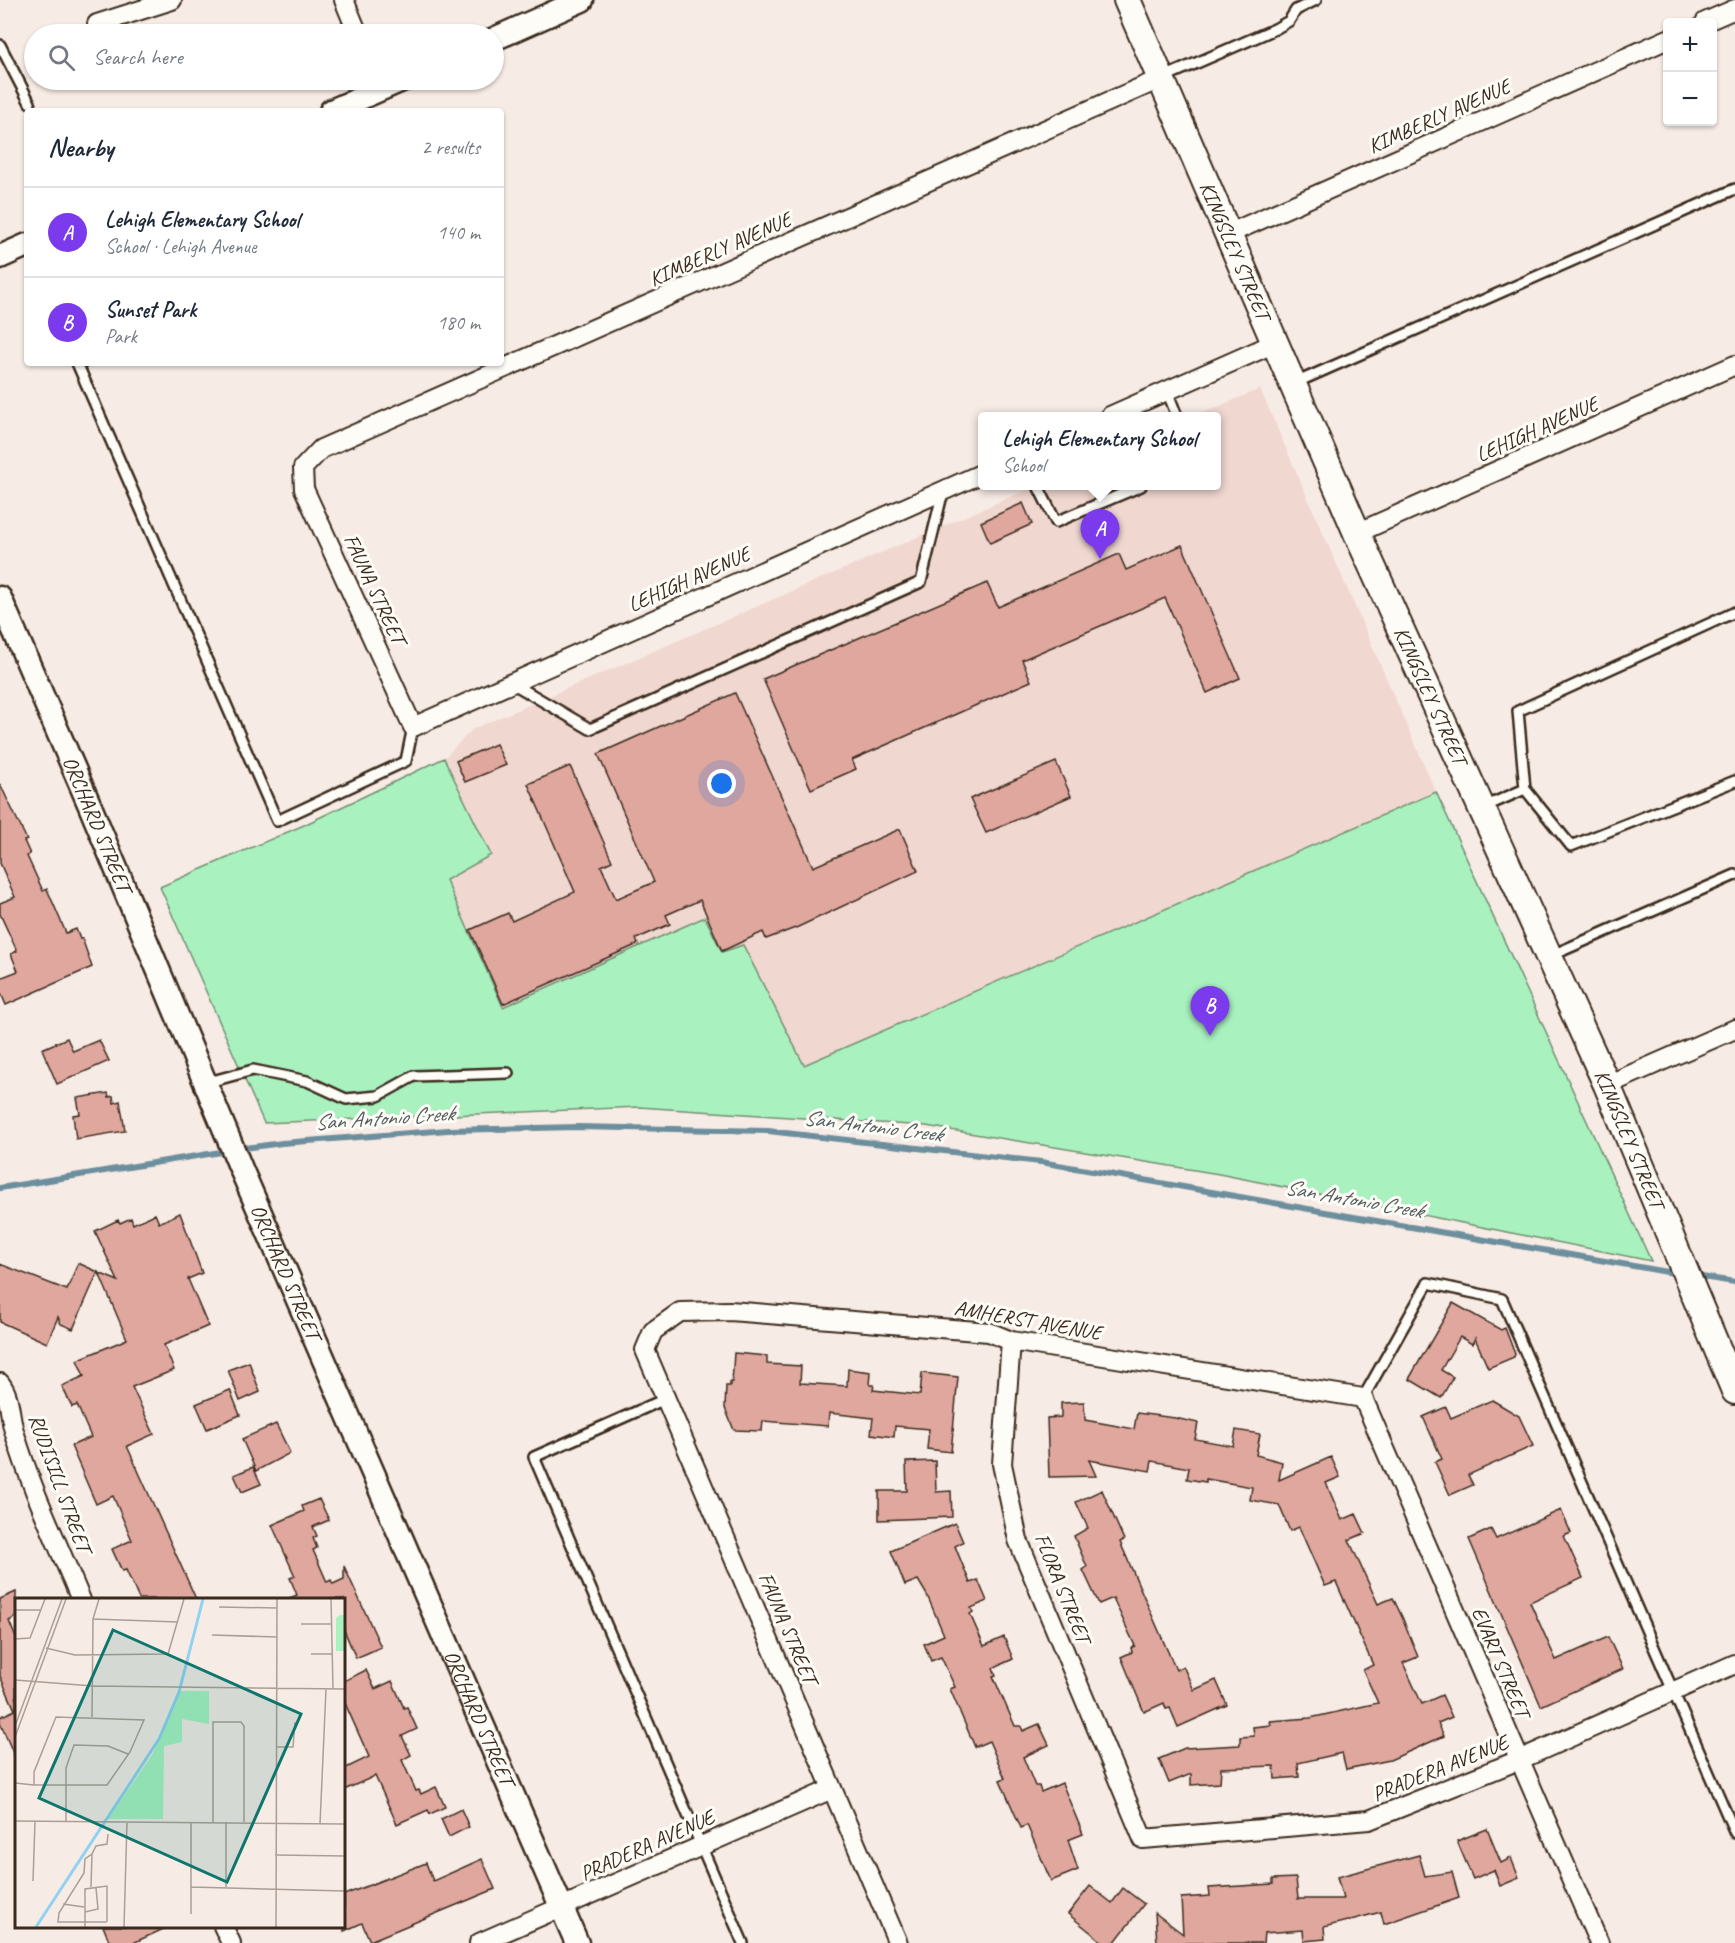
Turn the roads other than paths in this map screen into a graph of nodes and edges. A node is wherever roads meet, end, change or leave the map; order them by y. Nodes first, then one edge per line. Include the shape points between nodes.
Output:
1 (172, 0) edge
2 (344, 0) edge
3 (582, 0) edge
4 (1127, 0) edge
5 (1316, 0) edge
6 (1735, 9) edge
7 (1714, 18) edge
8 (98, 24) dead end
9 (354, 24) edge
10 (504, 35) edge
11 (1663, 41) edge
12 (0, 45) edge
13 (1160, 79) junction
14 (368, 90) edge
15 (30, 103) dead end
16 (336, 108) edge
17 (1735, 189) edge
18 (1228, 234) junction
19 (24, 248) edge
20 (0, 257) edge
21 (1275, 343) junction
22 (1735, 365) edge
23 (77, 366) edge
24 (1293, 384) junction
25 (1167, 391) junction
26 (1121, 412) edge
27 (1175, 412) edge
28 (303, 468) joint
29 (978, 475) edge
30 (1040, 490) edge
31 (1132, 490) edge
32 (943, 491) junction
33 (1357, 534) junction
34 (0, 598) edge
35 (1735, 612) edge
36 (513, 682) junction
37 (413, 727) junction
38 (1735, 781) edge
39 (1525, 789) junction
40 (1482, 807) junction
41 (1735, 875) edge
42 (1549, 957) junction
43 (1734, 1031) edge
44 (508, 1072) dead end
45 (205, 1083) junction
46 (1607, 1085) junction
47 (653, 1331) joint
48 (1011, 1341) junction
49 (0, 1383) edge
50 (1735, 1391) edge
51 (1363, 1398) junction
52 (665, 1399) junction
53 (81, 1598) edge
54 (1735, 1664) edge
55 (1673, 1692) junction
56 (1519, 1760) junction
57 (832, 1789) junction
58 (1735, 1833) edge
59 (1143, 1839) joint
60 (702, 1846) junction
61 (563, 1906) junction
62 (224, 1928) edge
63 (231, 1943) edge
64 (479, 1943) edge
65 (577, 1943) edge
66 (743, 1943) edge
67 (898, 1943) edge
68 (1599, 1943) edge

1 - 8 street
2 - 9 street
3 - 10 street
4 - 13 main road, KINGSLEY STREET
5 - 13 lane via 1296,10 1289,21 1275,29
6 - 7 street
11 - 18 street, KIMBERLY AVENUE
12 - 15 lane
13 - 18 main road, KINGSLEY STREET
13 - 28 street, KIMBERLY AVENUE via 321,449
14 - 16 street
17 - 24 lane
18 - 21 main road, KINGSLEY STREET
19 - 20 street
21 - 24 main road, KINGSLEY STREET
21 - 25 street
22 - 33 street, LEHIGH AVENUE
23 - 37 lane via 277,820 406,761
24 - 33 main road, KINGSLEY STREET
25 - 26 street
25 - 27 lane
28 - 37 street, FAUNA STREET via 304,489
29 - 32 street, LEHIGH AVENUE
30 - 31 lane via 1056,522
32 - 36 street, LEHIGH AVENUE
32 - 36 lane via 921,582 590,729
33 - 40 main road, KINGSLEY STREET
34 - 45 street, ORCHARD STREET
35 - 39 lane via 1518,711
36 - 37 street, LEHIGH AVENUE
38 - 39 lane via 1571,846
39 - 40 lane
40 - 42 main road, KINGSLEY STREET
41 - 42 lane
42 - 46 main road, KINGSLEY STREET
43 - 46 street
44 - 45 lane via 414,1076 378,1096 346,1099 307,1081 253,1070
45 - 61 street, ORCHARD STREET
46 - 50 main road, KINGSLEY STREET
47 - 48 street, AMHERST AVENUE via 680,1312 730,1311 989,1332
47 - 52 street, FAUNA STREET via 645,1350
48 - 51 street, AMHERST AVENUE
48 - 59 street, FLORA STREET via 1002,1464 1018,1540
49 - 53 street, RUDISILL STREET via 7,1392 13,1430 37,1495
51 - 55 lane via 1428,1283 1502,1299
51 - 56 street, EVART STREET
52 - 57 street, FAUNA STREET
52 - 60 lane via 534,1457
54 - 55 street, PRADERA AVENUE
55 - 56 street, PRADERA AVENUE
55 - 58 lane
56 - 59 street, PRADERA AVENUE via 1369,1820
56 - 68 street, EVART STREET
57 - 60 street, PRADERA AVENUE
57 - 67 street, FAUNA STREET
60 - 61 street, PRADERA AVENUE
60 - 66 lane
61 - 64 street, PRADERA AVENUE
61 - 65 street, ORCHARD STREET
62 - 63 street

